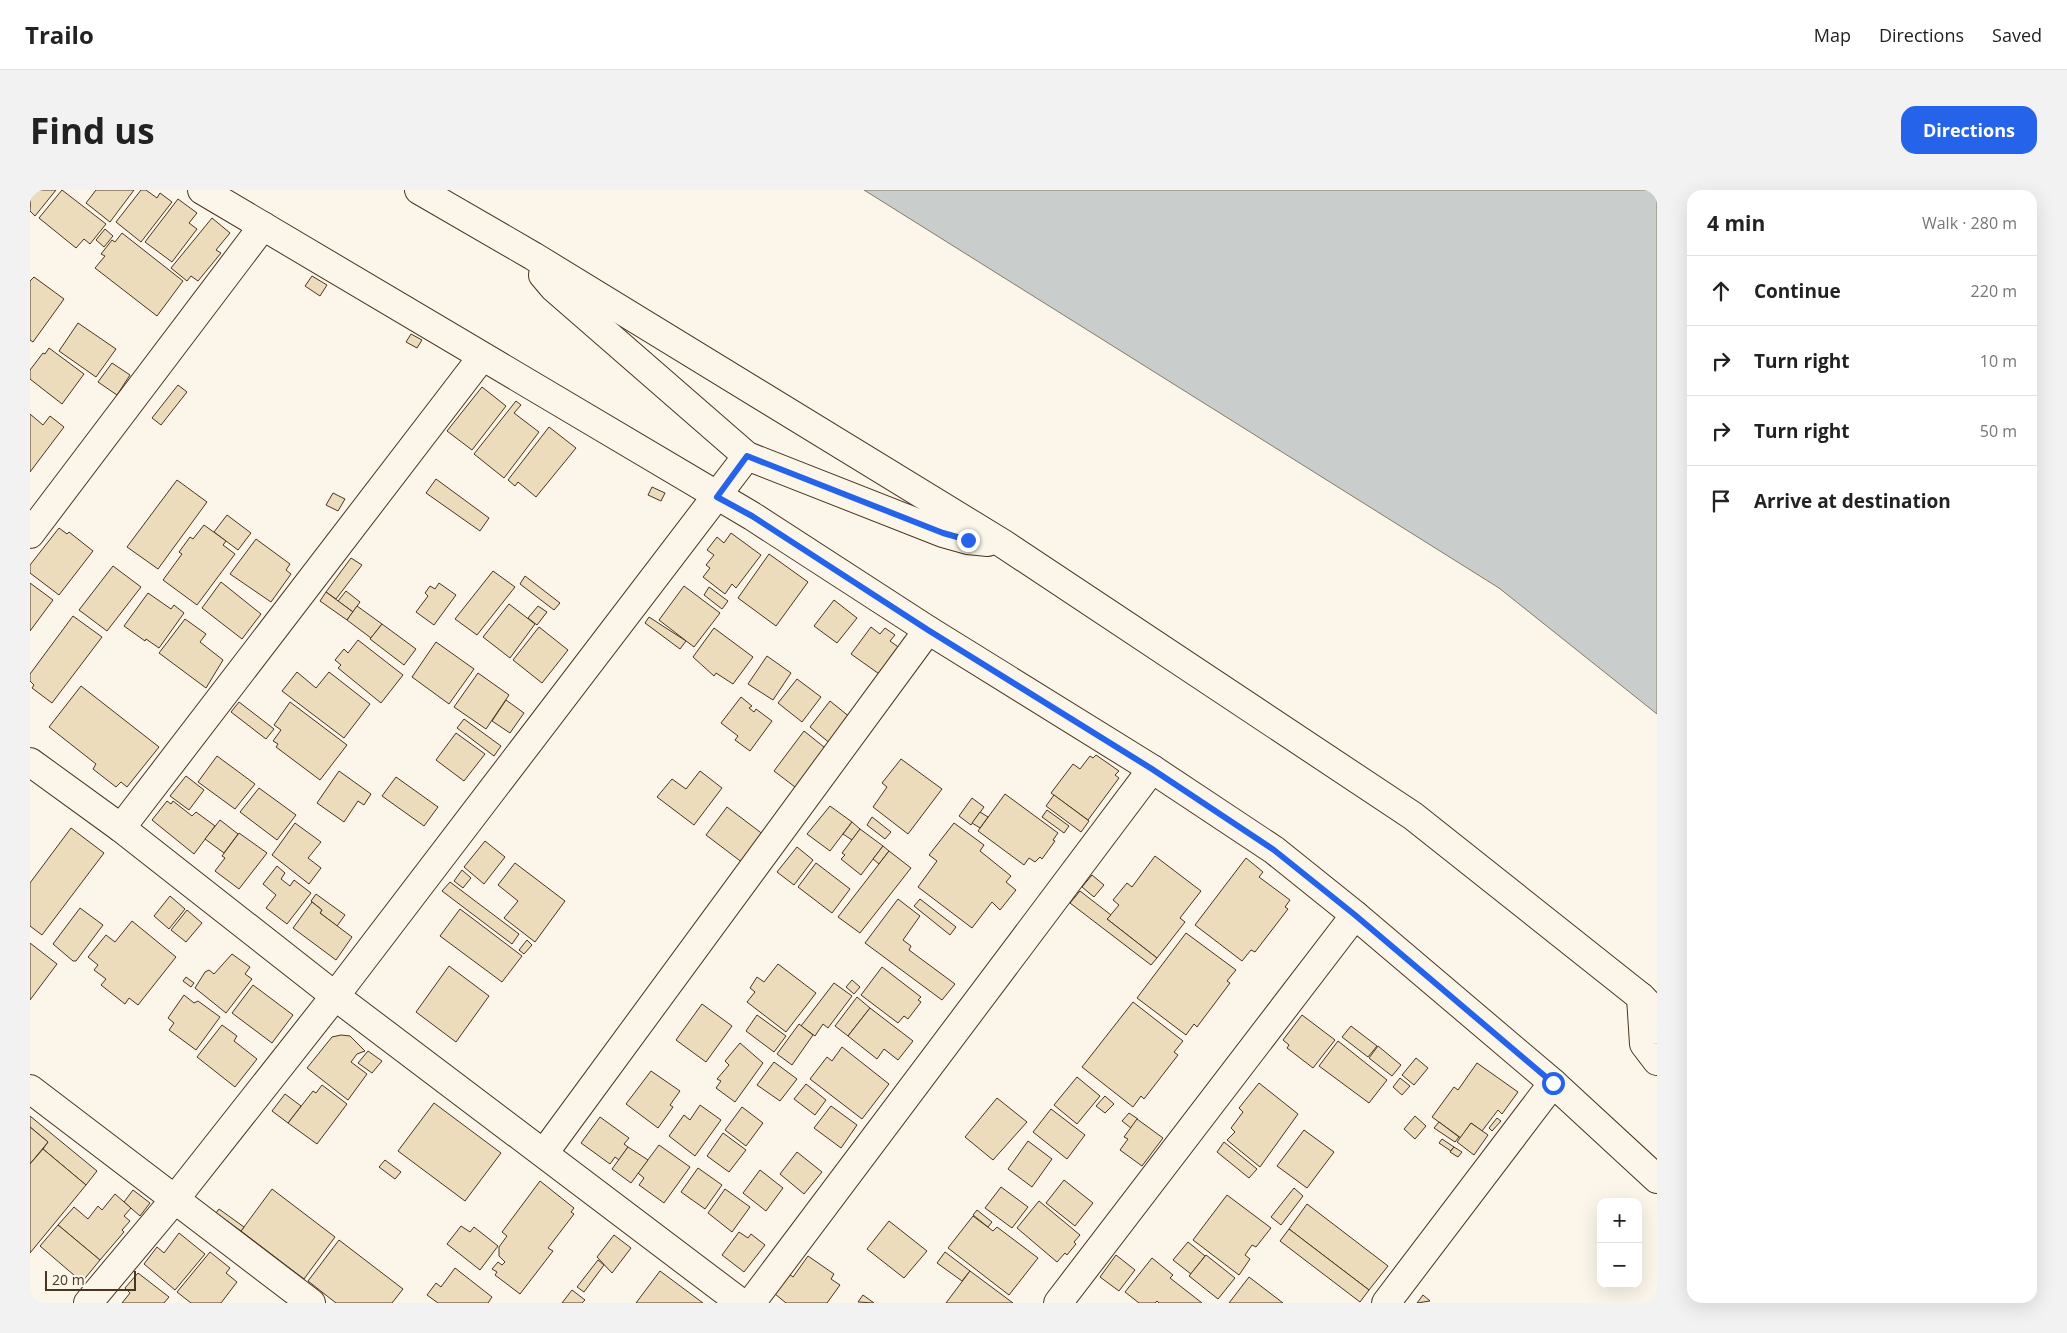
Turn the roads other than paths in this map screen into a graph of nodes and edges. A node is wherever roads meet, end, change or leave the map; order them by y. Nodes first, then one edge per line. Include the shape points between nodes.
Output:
1 (202, 190) edge
2 (418, 190) edge
3 (263, 226) junction
4 (533, 256) junction
5 (482, 357) junction
6 (747, 456) junction
7 (717, 497) junction
8 (30, 534) edge
9 (1002, 543) junction
10 (928, 630) junction
11 (30, 762) edge
12 (1152, 769) junction
13 (120, 828) junction
14 (1355, 915) junction
15 (335, 996) junction
16 (1649, 1005) edge
17 (1657, 1061) edge
18 (1553, 1083) junction
19 (30, 1089) edge
20 (544, 1153) junction
21 (1657, 1179) edge
22 (174, 1199) junction
23 (88, 1303) edge
24 (311, 1303) edge
25 (741, 1303) edge
26 (750, 1303) edge
27 (1058, 1303) edge
28 (1386, 1303) edge

1 - 3 street
2 - 4 street
3 - 5 street
3 - 8 street
4 - 6 street via 545,279 554,288
4 - 9 street
5 - 7 street
5 - 13 street
6 - 7 street
6 - 9 street via 943,533 968,540
7 - 10 street via 752,516
7 - 15 street
9 - 16 street via 1414,816
10 - 12 street
10 - 20 street
11 - 13 street
12 - 14 street via 1274,850
12 - 26 street
13 - 15 street
14 - 18 street
14 - 27 street
15 - 20 street
15 - 22 street
16 - 17 street via 1644,1044
18 - 21 street
18 - 28 street
19 - 22 street
20 - 25 street
22 - 23 street
22 - 24 street

